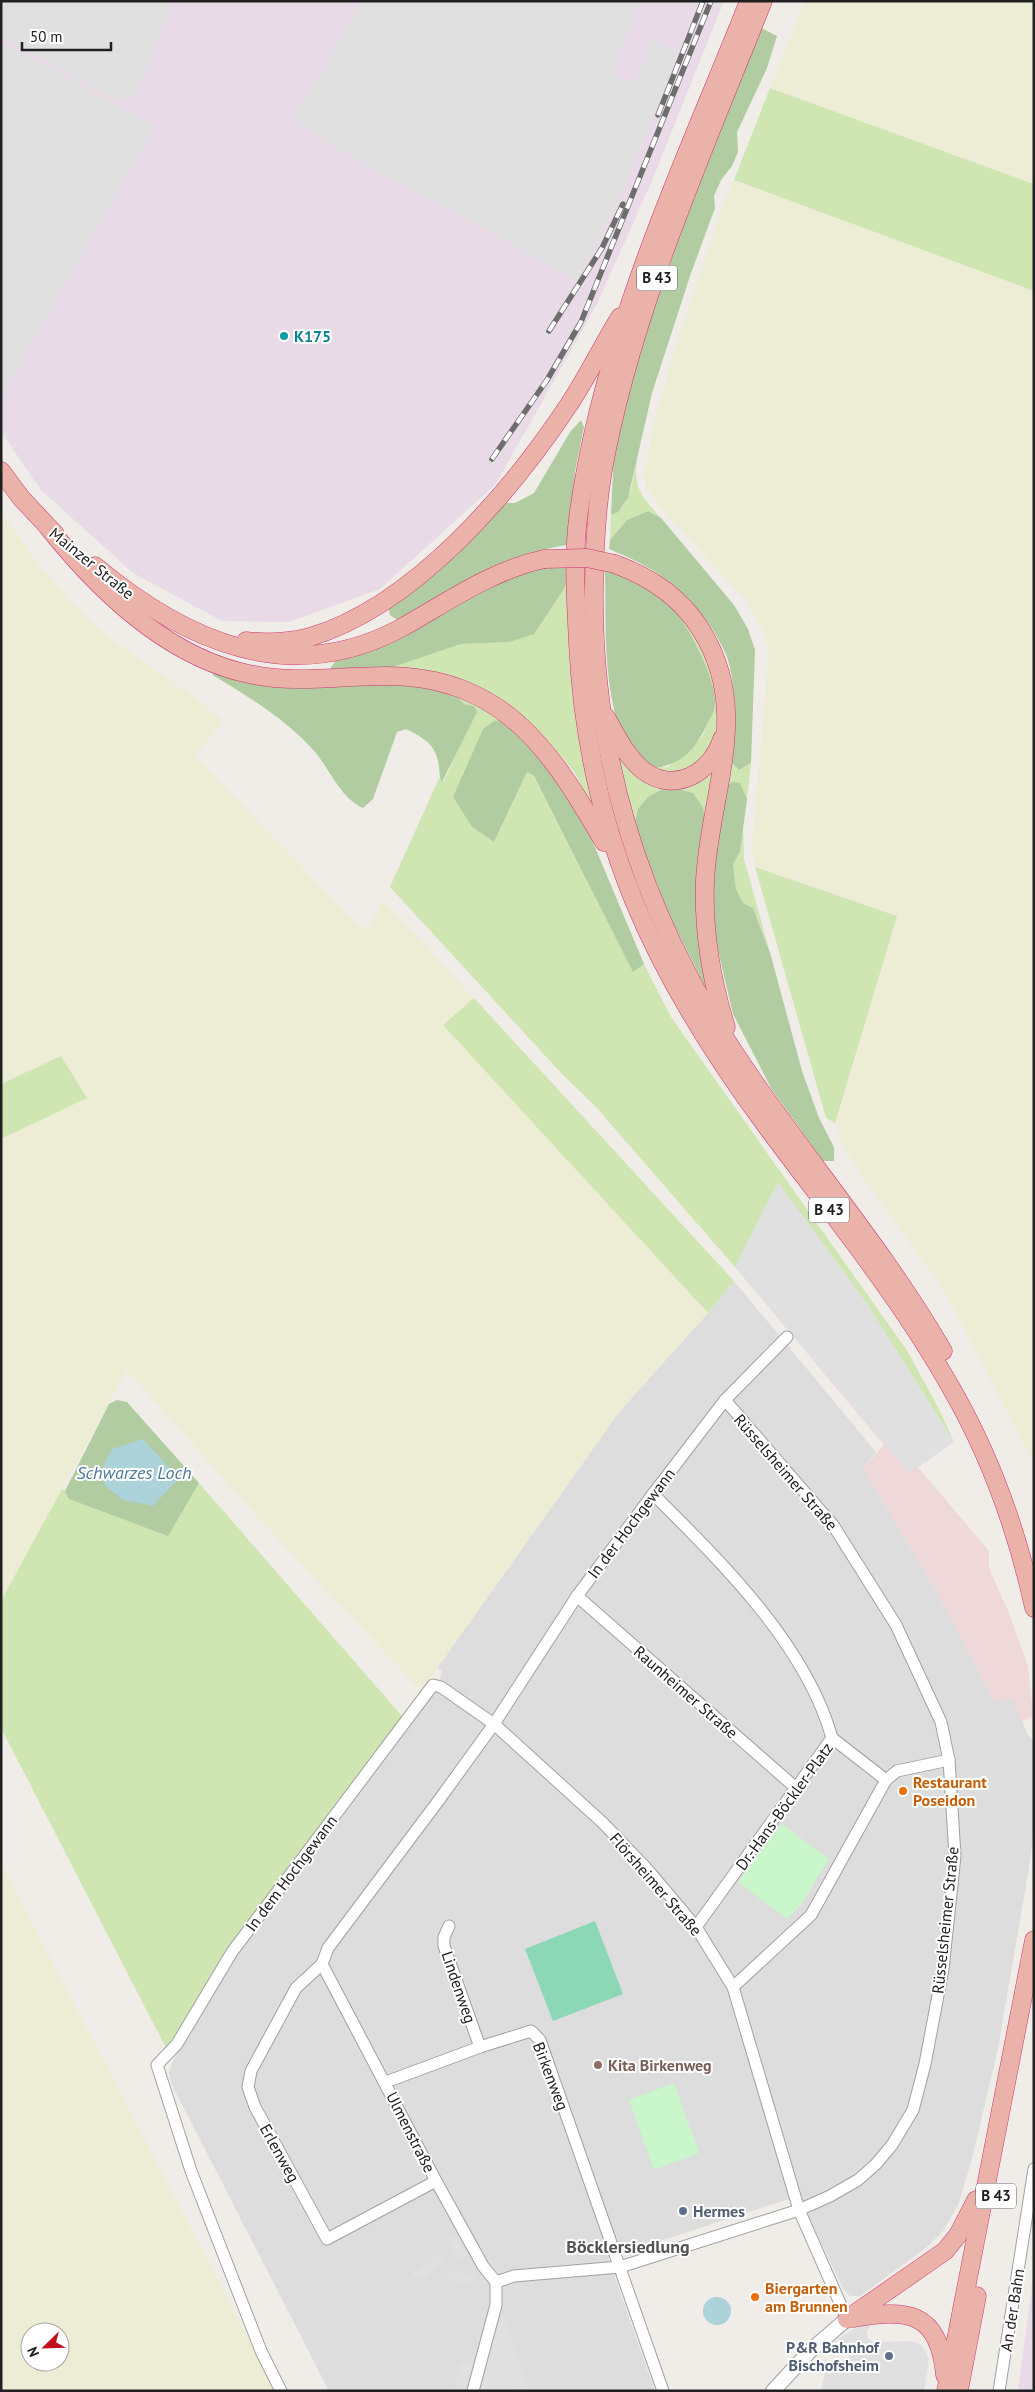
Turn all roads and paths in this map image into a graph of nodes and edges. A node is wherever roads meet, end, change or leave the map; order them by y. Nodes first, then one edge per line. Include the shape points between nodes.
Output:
1 (749, 1) edge
2 (763, 1) edge
3 (633, 296) junction
4 (1, 471) edge
5 (48, 527) junction
6 (200, 635) junction
7 (600, 709) junction
8 (727, 722) junction
9 (622, 873) junction
10 (735, 1055) junction
11 (787, 1337) dead end
12 (725, 1400) junction
13 (653, 1494) junction
14 (1034, 1559) edge
15 (577, 1596) junction
16 (1034, 1608) edge
17 (433, 1685) joint
18 (494, 1724) junction
19 (832, 1738) junction
20 (949, 1760) junction
21 (886, 1780) junction
22 (796, 1788) junction
23 (449, 1926) dead end
24 (696, 1927) junction
25 (1034, 1940) edge
26 (322, 1964) junction
27 (733, 1987) junction
28 (1034, 2001) edge
29 (480, 2047) junction
30 (386, 2082) junction
31 (990, 2165) junction
32 (1034, 2169) edge
33 (436, 2181) junction
34 (799, 2210) junction
35 (620, 2267) junction
36 (496, 2282) junction
37 (847, 2319) junction
38 (281, 2391) edge
39 (473, 2391) edge
40 (663, 2391) edge
41 (773, 2391) edge
42 (945, 2391) edge
43 (958, 2391) edge
44 (999, 2391) edge

1 - 3 highway, B 43
2 - 7 highway, B 43 via 665,254 614,420 603,470 594,567 594,635
3 - 6 highway via 569,405 509,484 461,538 410,582 357,616 309,637 258,642
3 - 9 highway, B 43 via 596,422 578,521 576,567 580,685 588,744 598,795
4 - 5 highway, Mainzer Straße
5 - 6 highway, Mainzer Straße via 138,600
5 - 9 highway via 78,565 117,603 199,658 231,670 267,677 316,680 392,676 420,679 448,686 494,706 525,728 551,757 580,799
6 - 8 highway, bridge via 232,647 262,653 298,656 333,653 384,636 487,578 514,567 544,559 587,558 615,564 647,578 681,604 698,624 715,654 725,688
7 - 8 highway via 634,761 642,770 663,780 690,777 706,766 718,751
7 - 10 highway, B 43 via 620,802 646,886 682,964
8 - 10 highway via 706,872 705,910 711,973
9 - 16 highway, B 43 via 660,958 707,1043 893,1295 952,1390 973,1429 1004,1503
10 - 14 highway, B 43 via 930,1328 982,1421
11 - 12 street, In der Hochgewann
12 - 13 street, In der Hochgewann
12 - 20 street, Rüsselsheimer Straße via 833,1524 896,1625 941,1722
13 - 15 street, In der Hochgewann
13 - 19 street via 720,1562 773,1625 802,1671 826,1717
15 - 18 street, In der Hochgewann
15 - 22 street, Raunheimer Straße
17 - 18 street, Flörsheimer Straße
17 - 38 street, In dem Hochgewann via 232,1952 177,2044 157,2065 191,2171 261,2351
18 - 24 street, Flörsheimer Straße via 603,1823
18 - 26 street via 328,1948
19 - 21 street, Dr.-Hans-Böckler-Platz
19 - 22 street, Dr.-Hans-Böckler-Platz
20 - 21 street via 897,1771
20 - 34 street, Rüsselsheimer Straße via 954,1856 952,1884 943,1969 913,2110 904,2129 876,2164 858,2180
21 - 27 street via 811,1915
22 - 24 street, Dr.-Hans-Böckler-Platz
23 - 29 street, Lindenweg via 444,1946
24 - 27 street, Flörsheimer Straße
25 - 31 highway, B 43
26 - 30 street, Ulmenstraße
26 - 33 street, Erlenweg via 296,1988 251,2071 248,2087 255,2107 327,2239
27 - 34 street, Flörsheimer Straße
28 - 43 highway, B 43
29 - 30 street, Birkenweg
29 - 35 street, Birkenweg via 531,2032 540,2040
30 - 33 street, Ulmenstraße
31 - 37 highway via 968,2220 945,2251
31 - 42 highway, B 43
32 - 44 street, An der Bahn
33 - 36 street, Ulmenstraße via 483,2266
34 - 35 street
34 - 37 street, Flörsheimer Straße
35 - 36 street via 514,2276
35 - 40 street
36 - 39 street via 496,2305
37 - 41 street via 811,2350
37 - 42 highway via 896,2313 923,2321 935,2335 942,2354

